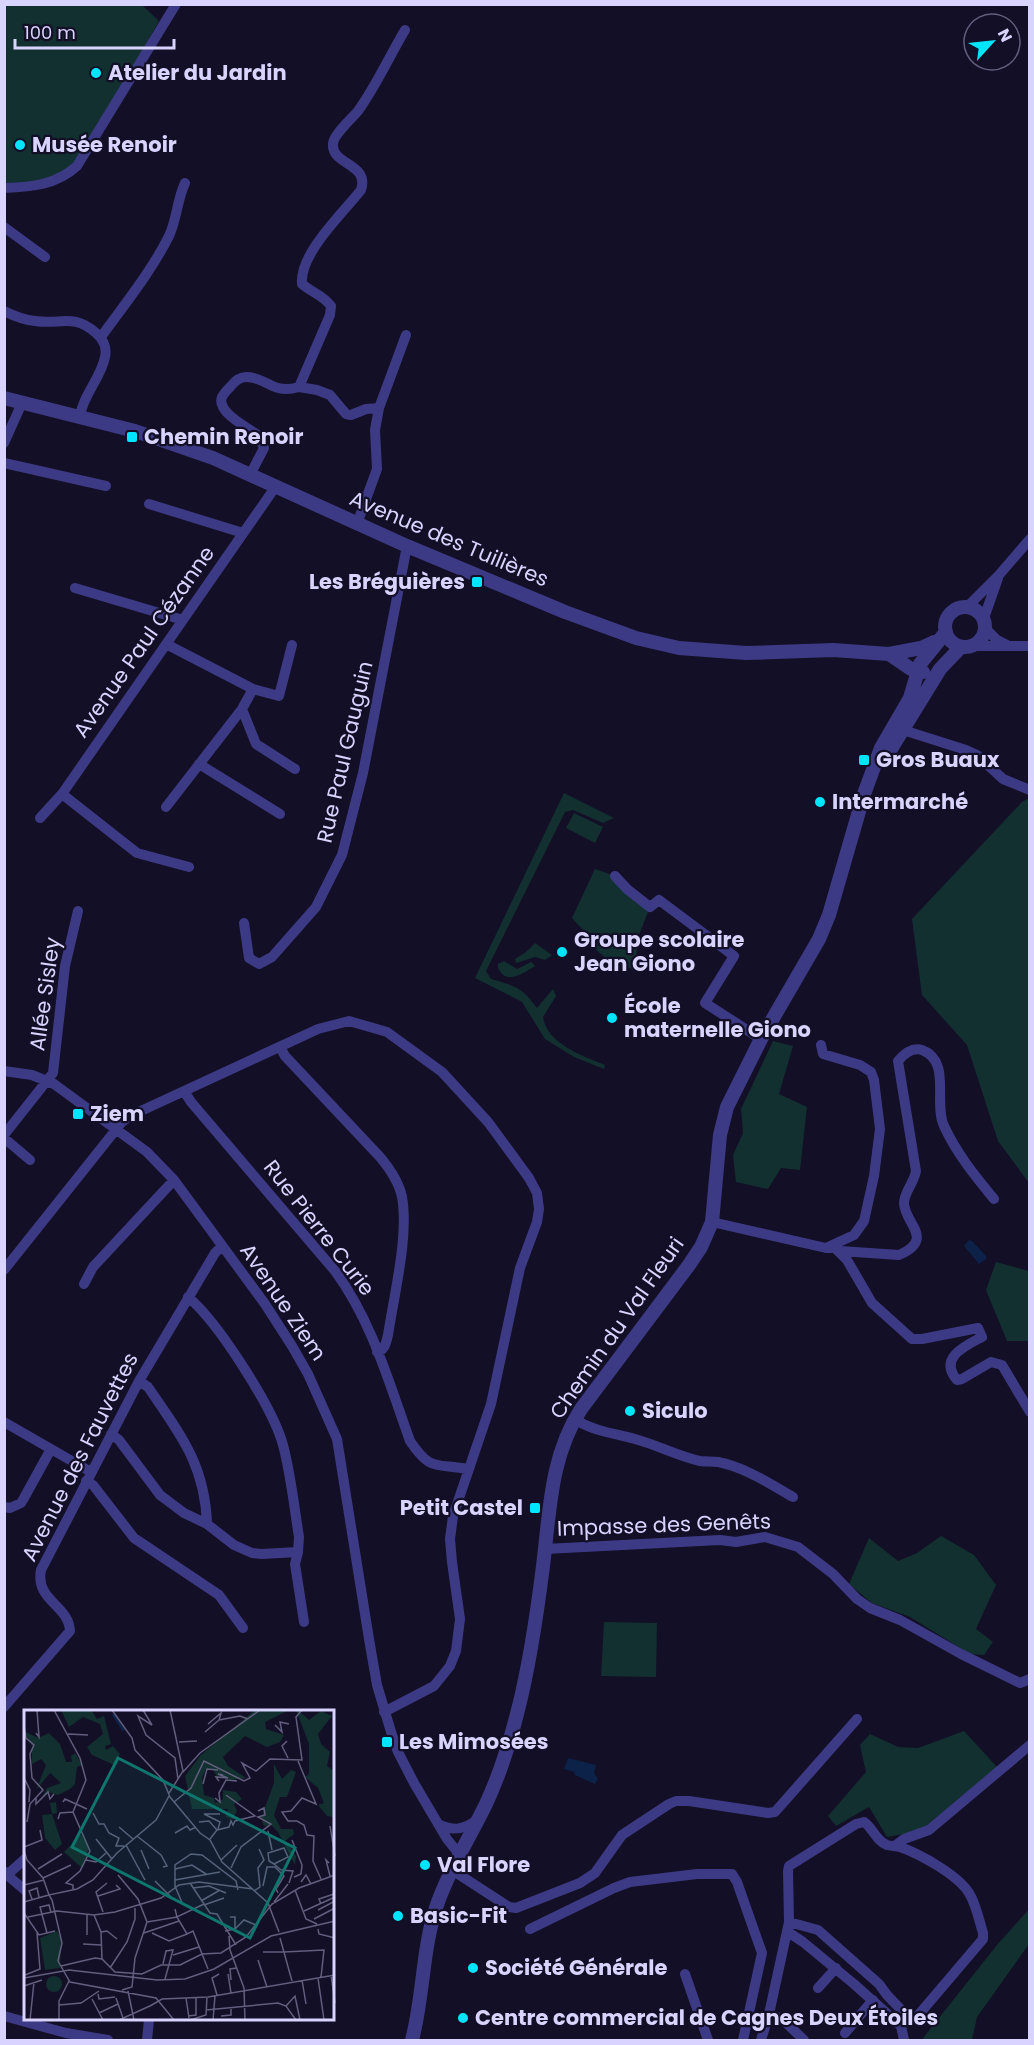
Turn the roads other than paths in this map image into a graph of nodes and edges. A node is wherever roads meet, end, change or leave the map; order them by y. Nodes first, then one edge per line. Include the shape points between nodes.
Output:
1 (176, 4) edge
2 (405, 30) dead end
3 (185, 183) dead end
4 (4, 188) edge
5 (4, 227) edge
6 (45, 257) dead end
7 (4, 311) edge
8 (406, 335) dead end
9 (100, 337) junction
10 (299, 387) junction
11 (4, 398) edge
12 (22, 403) junction
13 (379, 408) junction
14 (80, 416) junction
15 (5, 442) edge
16 (4, 463) edge
17 (251, 473) junction
18 (106, 486) dead end
19 (276, 486) junction
20 (149, 504) dead end
21 (357, 524) junction
22 (243, 533) junction
23 (1029, 539) edge
24 (407, 546) junction
25 (999, 575) junction
26 (75, 588) dead end
27 (967, 607) junction
28 (183, 620) junction
29 (985, 623) junction
30 (941, 636) junction
31 (166, 644) junction
32 (292, 645) dead end
33 (1007, 645) junction
34 (967, 646) junction
35 (1029, 646) edge
36 (889, 654) junction
37 (940, 669) junction
38 (917, 671) junction
39 (253, 689) junction
40 (242, 709) junction
41 (899, 727) junction
42 (199, 764) junction
43 (295, 769) dead end
44 (1029, 790) edge
45 (62, 794) junction
46 (166, 807) dead end
47 (280, 814) dead end
48 (40, 818) dead end
49 (189, 867) dead end
50 (615, 876) dead end
51 (78, 911) dead end
52 (244, 923) dead end
53 (761, 1039) junction
54 (820, 1045) dead end
55 (280, 1047) junction
56 (4, 1071) edge
57 (48, 1081) junction
58 (184, 1091) junction
59 (115, 1129) junction
60 (4, 1137) edge
61 (30, 1160) dead end
62 (174, 1180) junction
63 (994, 1199) dead end
64 (712, 1222) junction
65 (222, 1246) junction
66 (826, 1248) junction
67 (840, 1251) junction
68 (4, 1270) edge
69 (84, 1284) dead end
70 (188, 1297) junction
71 (376, 1352) junction
72 (139, 1381) junction
73 (1029, 1412) edge
74 (574, 1419) junction
75 (4, 1422) edge
76 (111, 1434) junction
77 (51, 1449) junction
78 (468, 1469) junction
79 (89, 1476) junction
80 (793, 1497) dead end
81 (4, 1507) edge
82 (207, 1524) junction
83 (544, 1549) junction
84 (298, 1552) junction
85 (304, 1622) dead end
86 (243, 1628) dead end
87 (1029, 1679) edge
88 (4, 1707) edge
89 (384, 1712) junction
90 (857, 1719) dead end
91 (1029, 1745) edge
92 (477, 1820) junction
93 (438, 1824) junction
94 (895, 1846) junction
95 (459, 1854) junction
96 (24, 1860) edge
97 (452, 1870) junction
98 (6, 1873) edge
99 (24, 1890) edge
100 (788, 1927) junction
101 (530, 1929) dead end
102 (836, 1968) junction
103 (685, 1974) dead end
104 (818, 1988) dead end
105 (873, 2000) junction
106 (768, 2014) junction
107 (4, 2016) edge
108 (149, 2021) edge
109 (845, 2034) dead end
110 (108, 2040) edge
111 (147, 2040) edge
112 (412, 2040) edge
113 (708, 2040) edge
114 (743, 2040) edge
115 (761, 2040) edge
116 (804, 2040) edge
117 (904, 2040) edge

1 - 4 street via 77,166 61,178 39,186
2 - 10 street via 359,109 333,140 336,153 362,175 364,182 313,250 301,275 302,284 331,306
3 - 9 street via 169,236
5 - 6 street
7 - 9 street via 36,321 84,322
8 - 13 street
9 - 14 street via 106,348 105,359
10 - 13 street via 330,395 346,414
10 - 17 street via 282,390 241,377 222,397 225,410 262,441 264,448
11 - 12 street, Avenue des Tuilières
12 - 14 street, Avenue des Tuilières
12 - 15 street
13 - 21 street via 375,430 377,469
14 - 17 street, Avenue des Tuilières via 155,437
16 - 18 street
17 - 19 street, Avenue des Tuilières
19 - 21 street, Avenue des Tuilières
19 - 22 street, Avenue Paul Cézanne
20 - 22 street
21 - 24 street, Avenue des Tuilières
22 - 28 street, Avenue Paul Cézanne
23 - 25 street
24 - 36 street, Avenue des Tuilières via 566,612 658,644 746,653 833,650
24 - 52 street, Rue Paul Gauguin via 363,773 342,855 316,907 272,957 259,964 249,958
25 - 27 street
25 - 29 street
26 - 28 street
27 - 29 street via 975,609
27 - 30 street via 951,612
28 - 31 street, Avenue Paul Cézanne
29 - 33 street via 997,640
29 - 34 street via 982,639
30 - 34 street
30 - 36 street, Avenue des Tuilières via 921,648
30 - 38 street, Chemin du Val Fleuri
31 - 39 street
31 - 45 street, Avenue Paul Cézanne
32 - 39 street via 279,696
33 - 34 street
33 - 35 street
34 - 37 street, Chemin du Val Fleuri
36 - 38 street, Avenue des Tuilières
37 - 38 street
37 - 41 street, Chemin du Val Fleuri
38 - 41 street, Chemin du Val Fleuri
39 - 40 street
40 - 42 street
40 - 43 street via 256,744
41 - 44 street via 977,755 1003,779
41 - 53 street, Chemin du Val Fleuri via 864,794 819,939
42 - 46 street
42 - 47 street
45 - 48 street, Avenue Paul Cézanne
45 - 49 street via 137,853
50 - 53 street via 650,907 659,900 734,956 705,1003
51 - 57 street, Allée Sisley via 65,966 53,1072
53 - 64 street, Chemin du Val Fleuri via 723,1118
54 - 66 street via 823,1054 861,1065 871,1072 880,1129 864,1221 854,1235
55 - 58 street
55 - 71 street via 391,1170 402,1197 403,1232 388,1335 386,1345
55 - 78 street via 318,1029 349,1021 387,1032 442,1072 480,1113 537,1193 537,1222 520,1268 491,1404
56 - 57 street, Avenue Ziem
57 - 59 street, Avenue Ziem
57 - 60 street
58 - 59 street via 130,1116
58 - 71 street, Rue Pierre Curie via 346,1286
59 - 62 street, Avenue Ziem via 147,1152
59 - 68 street
60 - 61 street
62 - 65 street, Avenue Ziem
62 - 69 street via 93,1267
63 - 67 street via 961,1159 942,1123 938,1066 925,1051 905,1053 898,1061 916,1171 904,1205 915,1226 916,1239 899,1255
64 - 66 street
64 - 74 street, Chemin du Val Fleuri via 689,1265
65 - 70 street, Avenue des Fauvettes
65 - 89 street, Avenue Ziem via 286,1337 334,1429
66 - 67 street
67 - 73 street via 872,1303 912,1339 978,1328 982,1337 953,1356 952,1374 957,1380 991,1362 1002,1365
70 - 72 street, Avenue des Fauvettes
70 - 84 street via 233,1352 281,1440
71 - 78 street, Rue Pierre Curie via 418,1453 435,1466
72 - 76 street, Avenue des Fauvettes
72 - 82 street via 148,1387 196,1463 203,1482
74 - 80 street via 585,1426 701,1461 732,1466
74 - 83 street, Chemin du Val Fleuri via 553,1475
75 - 77 street
76 - 79 street, Avenue des Fauvettes
76 - 82 street via 160,1495
77 - 79 street
77 - 81 street via 21,1503
78 - 89 street via 450,1539 460,1619 456,1652 434,1686
79 - 86 street via 134,1538 219,1595
79 - 88 street, Avenue des Fauvettes via 40,1575 45,1595 66,1617 70,1631
82 - 84 street via 234,1545 252,1552
83 - 87 street, Impasse des Genêts via 736,1542 765,1536 785,1541 821,1564 870,1608 1020,1683
83 - 92 street, Chemin du Val Fleuri via 519,1708 508,1750
84 - 85 street via 295,1564
89 - 93 street, Avenue Ziem via 398,1752
90 - 97 street via 775,1812 676,1801 622,1835 595,1873 580,1883 516,1908
91 - 94 street via 929,1830
92 - 93 street via 464,1828
92 - 95 street, Chemin du Val Fleuri
93 - 95 street, Avenue Ziem
94 - 100 street via 885,1845 864,1822 794,1862 788,1871
94 - 100 street via 935,1864 965,1887 983,1933 983,1939 919,2017 910,2019 879,1983 818,1930
95 - 97 street, Chemin du Val Fleuri
96 - 98 street
97 - 112 street, Chemin du Val Fleuri via 435,1911
98 - 99 street
100 - 102 street
100 - 106 street
101 - 114 street via 630,1882 732,1874 762,1953
102 - 104 street
102 - 105 street
103 - 113 street
105 - 109 street
105 - 117 street via 901,2026
106 - 115 street
106 - 116 street via 782,2019
107 - 110 street via 59,2032
108 - 111 street

